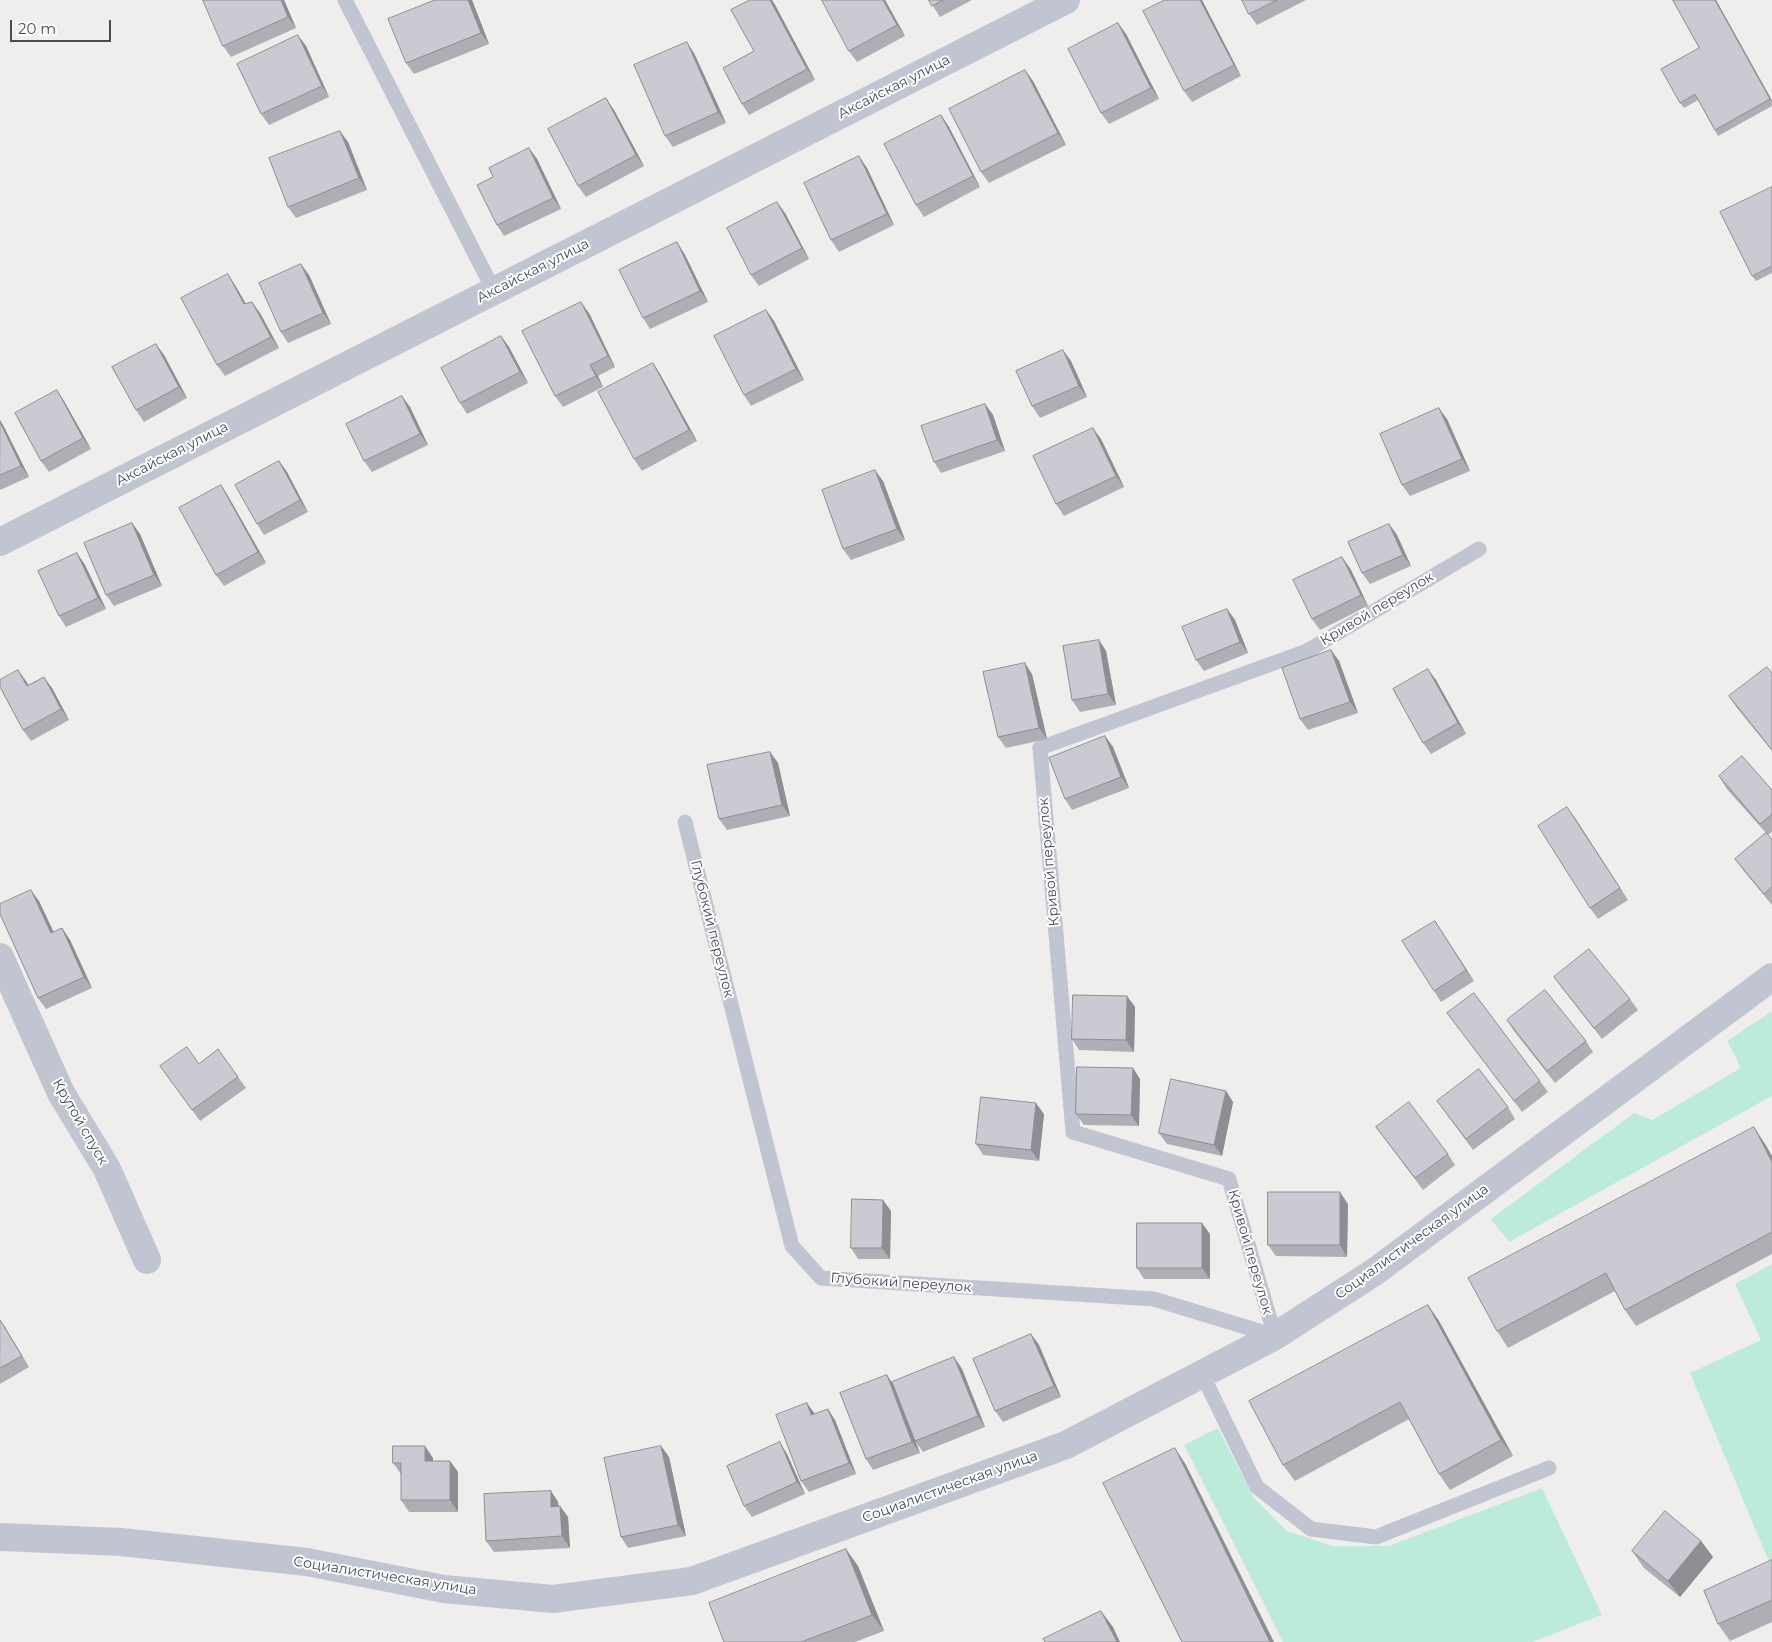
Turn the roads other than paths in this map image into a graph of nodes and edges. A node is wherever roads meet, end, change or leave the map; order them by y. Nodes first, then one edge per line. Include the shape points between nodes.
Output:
1 (345, 0) edge
2 (1066, 0) edge
3 (494, 291) junction
4 (0, 542) edge
5 (1479, 549) dead end
6 (685, 822) dead end
7 (0, 957) edge
8 (1772, 977) edge
9 (147, 1260) dead end
10 (1275, 1336) junction
11 (1202, 1374) junction
12 (1550, 1468) dead end
13 (0, 1536) edge

1 - 3 lane
2 - 3 street, Аксайская улица
3 - 4 street, Аксайская улица
5 - 10 lane, Кривой переулок via 1307,651 1040,748 1073,1132 1229,1179
6 - 10 lane, Глубокий переулок via 792,1246 821,1278 1154,1299
7 - 9 street, Крутой спуск via 61,1093 107,1169
8 - 10 street, Социалистическая улица via 1373,1273
10 - 11 street, Социалистическая улица
11 - 12 lane via 1257,1487 1311,1529 1376,1538
11 - 13 street, Социалистическая улица via 1066,1445 682,1583 553,1599 444,1589 307,1562 122,1542

